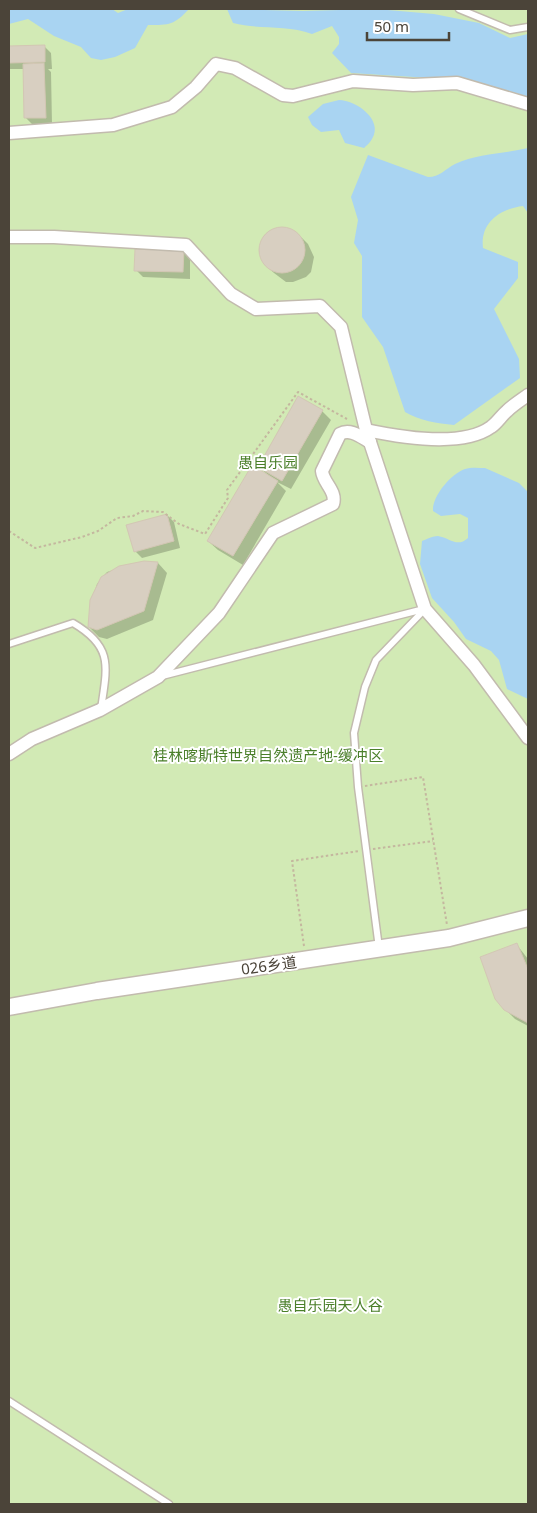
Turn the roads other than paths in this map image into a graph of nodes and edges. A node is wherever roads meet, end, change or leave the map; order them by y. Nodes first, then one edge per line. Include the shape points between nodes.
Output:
1 (459, 9) edge
2 (528, 27) edge
3 (528, 104) edge
4 (9, 133) edge
5 (9, 237) edge
6 (528, 395) edge
7 (368, 436) junction
8 (425, 609) junction
9 (9, 644) edge
10 (158, 677) junction
11 (100, 710) junction
12 (528, 738) edge
13 (9, 754) edge
14 (528, 918) edge
15 (379, 948) junction
16 (9, 1007) edge
17 (9, 1401) edge
18 (169, 1504) edge

1 - 2 lane via 510,30
3 - 4 street via 457,82 353,81 293,96 283,95 235,68 216,64 172,107 113,125
5 - 7 street via 186,245 231,294 256,309 320,306 341,327
6 - 7 street via 490,428 466,436 432,440
7 - 8 street
7 - 10 street via 347,431 340,434 322,471 334,495 333,504 273,534 219,613
8 - 10 lane
8 - 12 street via 474,664
8 - 15 lane via 376,660 365,687 354,734
9 - 11 lane via 72,623 85,630 94,637 105,659 106,675
10 - 11 street
11 - 13 street via 32,740
14 - 15 street, 026乡道 via 449,938
15 - 16 street, 026乡道
17 - 18 lane

